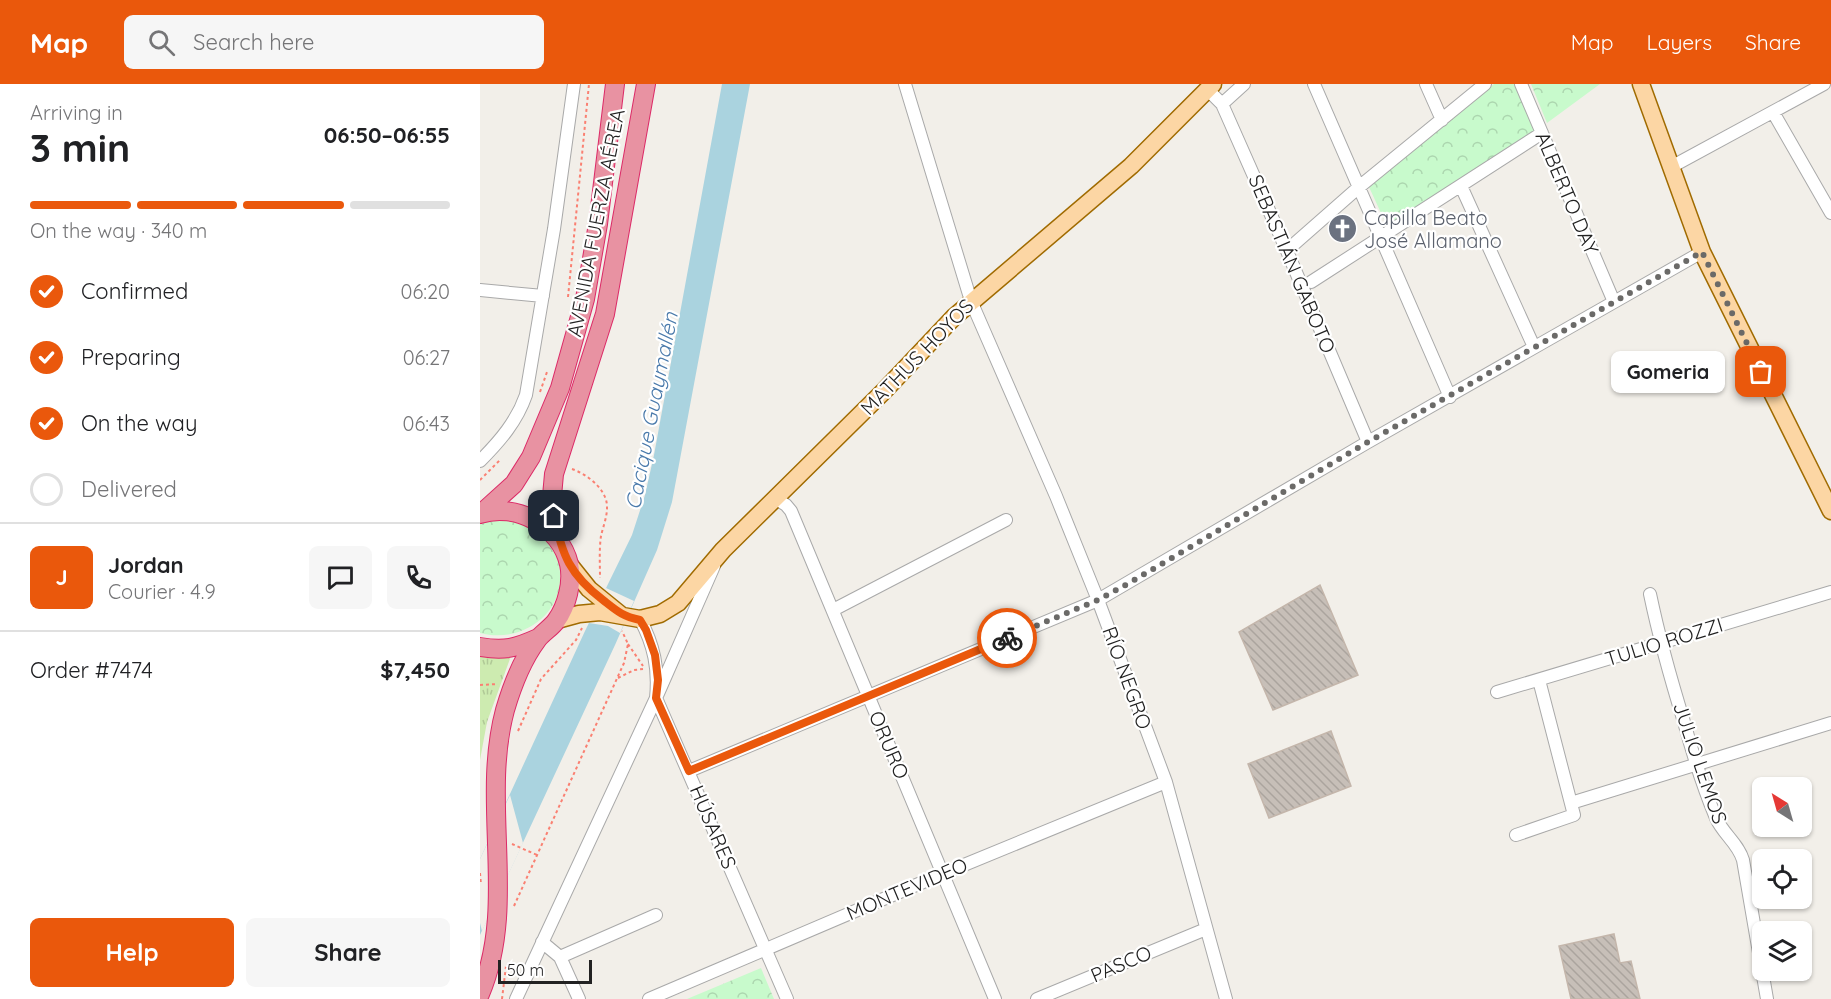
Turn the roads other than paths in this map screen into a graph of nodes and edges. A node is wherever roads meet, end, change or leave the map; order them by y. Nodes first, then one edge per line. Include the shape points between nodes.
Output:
1 (574, 84) edge
2 (615, 84) edge
3 (646, 84) edge
4 (905, 84) edge
5 (1244, 84) edge
6 (1314, 84) edge
7 (1426, 84) edge
8 (1485, 84) edge
9 (1521, 84) edge
10 (1641, 84) edge
11 (1824, 84) edge
12 (1210, 87) edge
13 (1222, 104) junction
14 (1773, 112) junction
15 (1442, 120) junction
16 (1542, 133) junction
17 (1671, 167) junction
18 (1461, 186) junction
19 (1359, 187) junction
20 (1831, 213) edge
21 (1381, 237) junction
22 (1293, 244) dead end
23 (1702, 252) junction
24 (1311, 282) dead end
25 (480, 290) edge
26 (543, 296) junction
27 (971, 300) junction
28 (1614, 302) junction
29 (1534, 347) junction
30 (1450, 396) junction
31 (1368, 442) junction
32 (480, 460) edge
33 (775, 498) junction
34 (1831, 511) edge
35 (482, 513) edge
36 (1006, 520) dead end
37 (560, 544) junction
38 (719, 555) junction
39 (569, 564) junction
40 (1831, 592) edge
41 (1650, 594) dead end
42 (1098, 600) junction
43 (598, 606) junction
44 (832, 610) junction
45 (557, 620) junction
46 (628, 620) junction
47 (538, 638) junction
48 (1661, 643) junction
49 (480, 647) edge
50 (1539, 680) junction
51 (1497, 692) dead end
52 (868, 695) junction
53 (656, 698) junction
54 (1831, 723) edge
55 (1696, 765) junction
56 (689, 771) junction
57 (1166, 782) junction
58 (1571, 803) junction
59 (1516, 835) dead end
60 (942, 874) junction
61 (656, 915) dead end
62 (1206, 929) junction
63 (542, 942) junction
64 (766, 949) junction
65 (560, 957) junction
66 (480, 994) edge
67 (516, 999) edge
68 (579, 999) edge
69 (649, 999) edge
70 (787, 999) edge
71 (995, 999) edge
72 (1037, 999) edge
73 (1227, 999) edge
74 (1767, 999) edge

1 - 26 street
2 - 35 highway, AVENIDA FUERZA AÉREA via 585,299 560,388 531,457 514,484
3 - 37 highway, AVENIDA FUERZA AÉREA via 605,314 554,474 552,496
4 - 27 street, RÍO NEGRO
5 - 13 street
6 - 19 street
7 - 15 street
8 - 15 street
9 - 16 street, ALBERTO DAY
10 - 17 main road
11 - 14 street
12 - 13 street, SEBASTIÁN GABOTO
12 - 27 main road, MATHUS HOYOS via 1131,166
13 - 31 street, SEBASTIÁN GABOTO
14 - 17 street
14 - 20 street
15 - 19 street
16 - 18 street
16 - 28 street, ALBERTO DAY
17 - 23 main road
18 - 21 street
18 - 29 street
19 - 21 street
19 - 22 street
21 - 24 street
21 - 30 street
23 - 28 street
23 - 34 main road
25 - 26 street
26 - 32 street via 520,411
27 - 33 main road, MATHUS HOYOS
27 - 42 street, RÍO NEGRO
28 - 29 street
29 - 30 street
30 - 31 street
31 - 42 street
33 - 38 main road, MATHUS HOYOS
33 - 44 street, ORURO via 791,511
35 - 37 highway via 513,511 527,516 551,532
36 - 44 street
37 - 39 highway
38 - 46 main road, MATHUS HOYOS via 678,603 660,614
38 - 53 street
39 - 43 main road
39 - 45 highway via 566,602
40 - 48 street, TULIO ROZZI
41 - 48 street, JULIO LEMOS
42 - 52 street
42 - 57 street, RÍO NEGRO
43 - 45 main road, MATHUS HOYOS
43 - 46 main road, MATHUS HOYOS
44 - 52 street, ORURO
45 - 47 highway
46 - 53 street, HÚSARES via 646,630 655,655
47 - 49 highway via 514,648
47 - 66 highway via 514,683 498,738 494,795 497,922 493,952
48 - 50 street, TULIO ROZZI
48 - 55 street, JULIO LEMOS
50 - 51 street, TULIO ROZZI
50 - 58 street
52 - 56 street
52 - 60 street, ORURO
53 - 56 street, HÚSARES
53 - 63 street
54 - 55 street
55 - 58 street
55 - 74 street, JULIO LEMOS via 1716,820 1740,848
56 - 64 street, HÚSARES
57 - 60 street, MONTEVIDEO
57 - 62 street, RÍO NEGRO
58 - 59 street via 1574,815
60 - 64 street, MONTEVIDEO
60 - 71 street, ORURO
61 - 65 street
62 - 72 street, PASCO
62 - 73 street, RÍO NEGRO
63 - 65 street
63 - 67 street
64 - 69 street, MONTEVIDEO
64 - 70 street, HÚSARES
65 - 68 street

